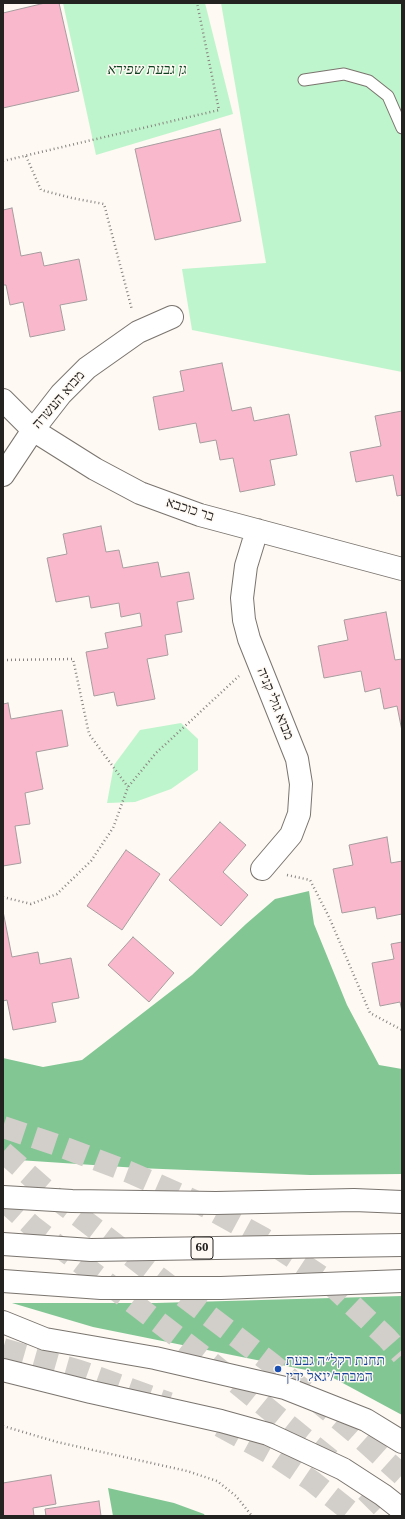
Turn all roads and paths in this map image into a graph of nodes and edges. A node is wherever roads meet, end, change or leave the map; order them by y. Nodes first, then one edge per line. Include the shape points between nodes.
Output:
1 (197, 3) edge
2 (304, 80) dead end
3 (402, 128) edge
4 (26, 156) junction
5 (3, 161) edge
6 (172, 317) dead end
7 (138, 332) junction
8 (3, 400) edge
9 (33, 430) junction
10 (3, 475) edge
11 (257, 530) junction
12 (402, 569) edge
13 (257, 659) junction
14 (3, 660) edge
15 (128, 787) junction
16 (262, 868) joint
17 (3, 898) edge
18 (402, 1030) edge
19 (3, 1198) edge
20 (402, 1202) edge
21 (3, 1244) edge
22 (402, 1245) edge
23 (402, 1281) edge
24 (12, 1282) edge
25 (3, 1322) edge
26 (3, 1370) edge
27 (3, 1426) edge
28 (400, 1440) edge
29 (402, 1510) edge
30 (252, 1516) edge

1 - 4 path via 219,110
2 - 3 lane via 344,74 369,81 388,96
4 - 5 path
4 - 7 path via 41,190 104,204
6 - 7 main road, מבוא העשרה
7 - 9 main road, מבוא העשרה via 87,368 61,394
8 - 9 main road, בר כוכבא
9 - 10 main road, מבוא העשרה
9 - 11 main road, בר כוכבא via 95,469 140,493 200,515
11 - 12 main road, בר כוכבא
11 - 13 main road, מבוא גולי קניה via 246,566 242,598 247,633
13 - 15 path via 156,753
13 - 16 main road, מבוא גולי קניה via 297,759 301,784 299,814 291,835
14 - 15 path via 73,659 89,734
15 - 17 path via 113,828 91,861 57,894 31,904
16 - 18 path via 310,880 330,917 370,1013
19 - 20 main road via 216,1203 354,1200
21 - 22 main road, 60 via 91,1250
23 - 24 main road via 221,1288 101,1288
25 - 28 main road via 45,1339 155,1358 284,1388 366,1420
26 - 29 main road via 268,1434 343,1469
27 - 30 path via 57,1442 187,1471 217,1481 236,1496

